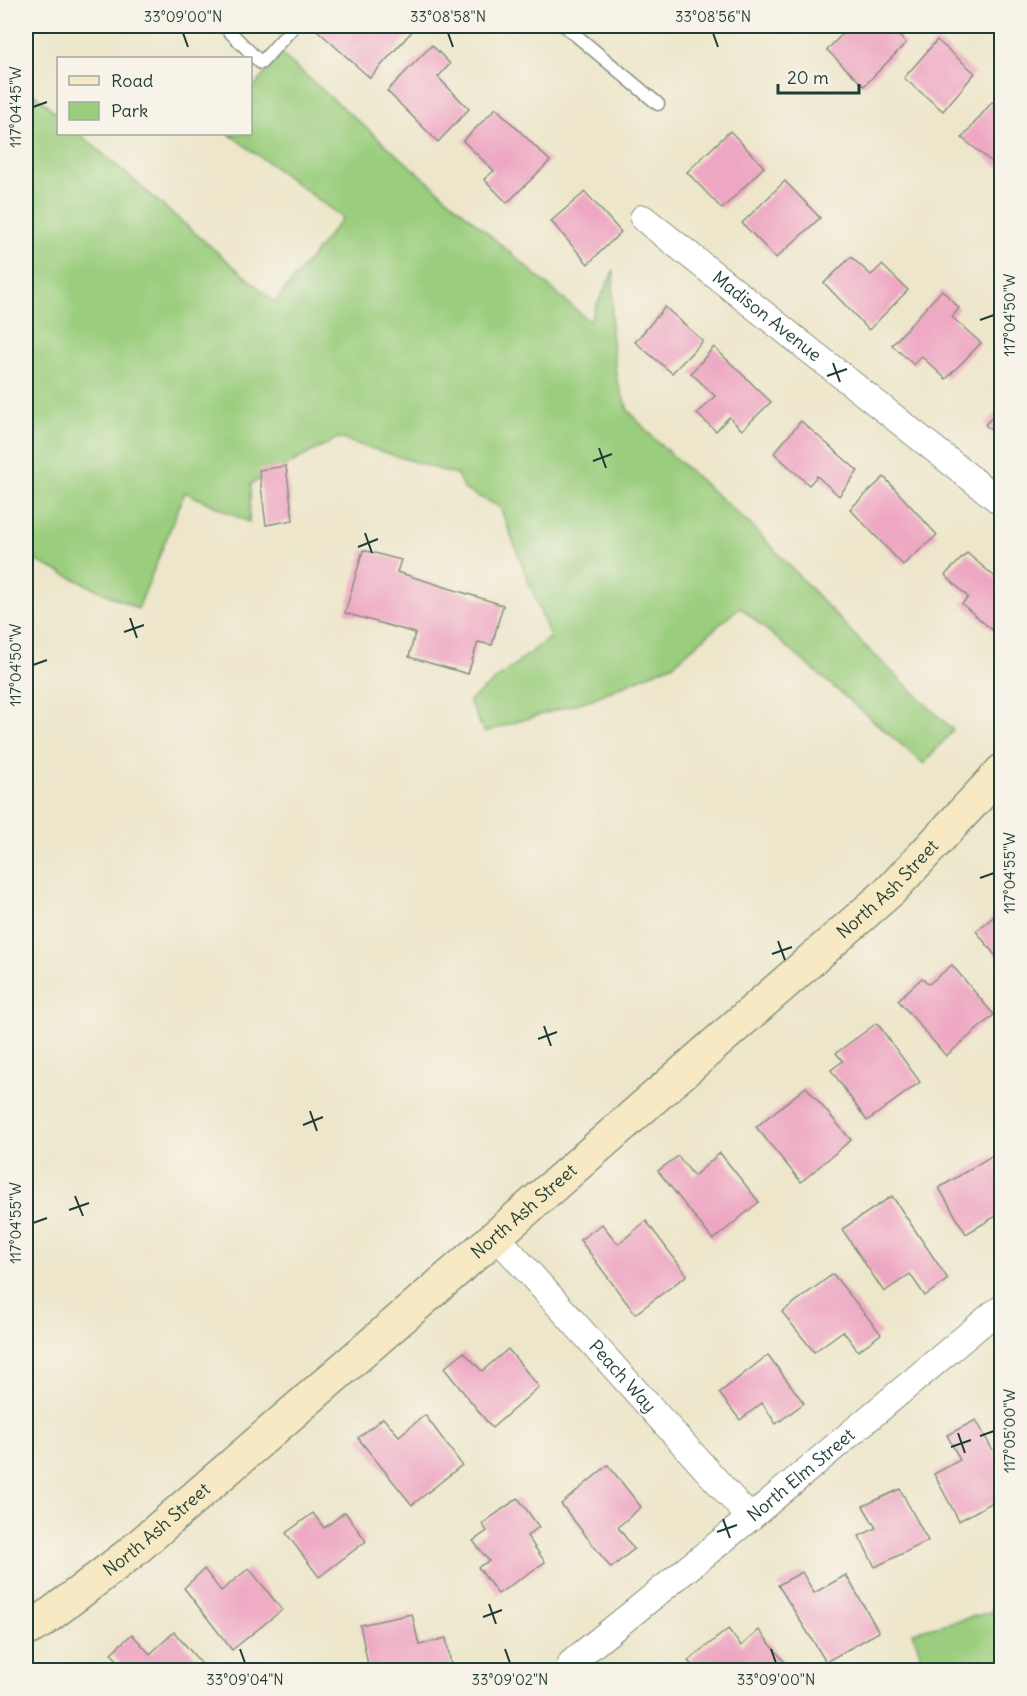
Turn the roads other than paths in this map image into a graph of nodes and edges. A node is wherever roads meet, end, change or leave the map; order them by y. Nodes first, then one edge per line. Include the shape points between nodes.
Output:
1 (224, 26) edge
2 (294, 26) edge
3 (565, 26) edge
4 (658, 104) dead end
5 (643, 218) dead end
6 (1002, 503) edge
7 (1002, 771) edge
8 (496, 1236) junction
9 (1002, 1308) edge
10 (750, 1518) junction
11 (26, 1630) edge
12 (571, 1663) dead end

1 - 2 lane via 261,63
3 - 4 lane
5 - 6 street, Madison Avenue
7 - 8 main road, North Ash Street via 891,890
8 - 10 street, Peach Way
8 - 11 main road, North Ash Street via 132,1552
9 - 10 street, North Elm Street
10 - 12 street, North Elm Street

